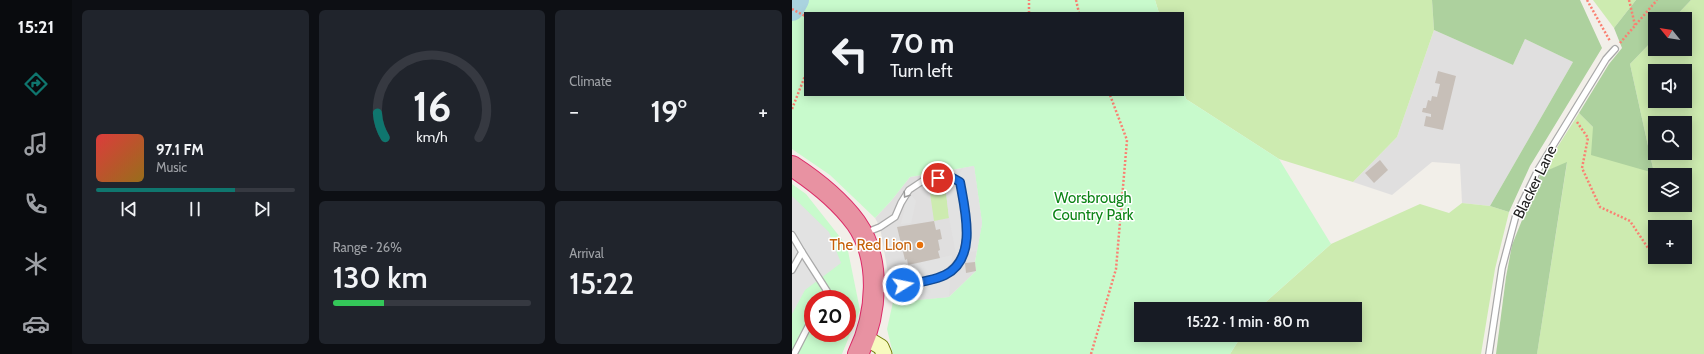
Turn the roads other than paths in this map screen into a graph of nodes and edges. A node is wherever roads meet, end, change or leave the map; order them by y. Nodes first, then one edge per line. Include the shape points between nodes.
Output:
1 (1615, 49) road end
2 (792, 166) edge
3 (862, 234) junction
4 (792, 235) edge
5 (802, 252) junction
6 (792, 270) edge
7 (826, 290) edge
8 (875, 292) junction
9 (804, 335) edge
10 (862, 346) edge
11 (794, 354) edge
12 (884, 354) edge
13 (1489, 354) edge

1 - 13 lane, Blacker Lane via 1571,114 1538,170 1516,215 1502,268
2 - 3 highway via 830,195 856,222
3 - 8 highway via 870,256
8 -> 3 lane via 929,281 946,274 958,264 967,237 960,182 951,177 924,180 909,190 900,203 895,217 880,227
4 - 5 lane
5 - 6 lane
5 - 7 lane
8 - 10 highway
9 - 11 lane
10 - 12 street via 881,347

